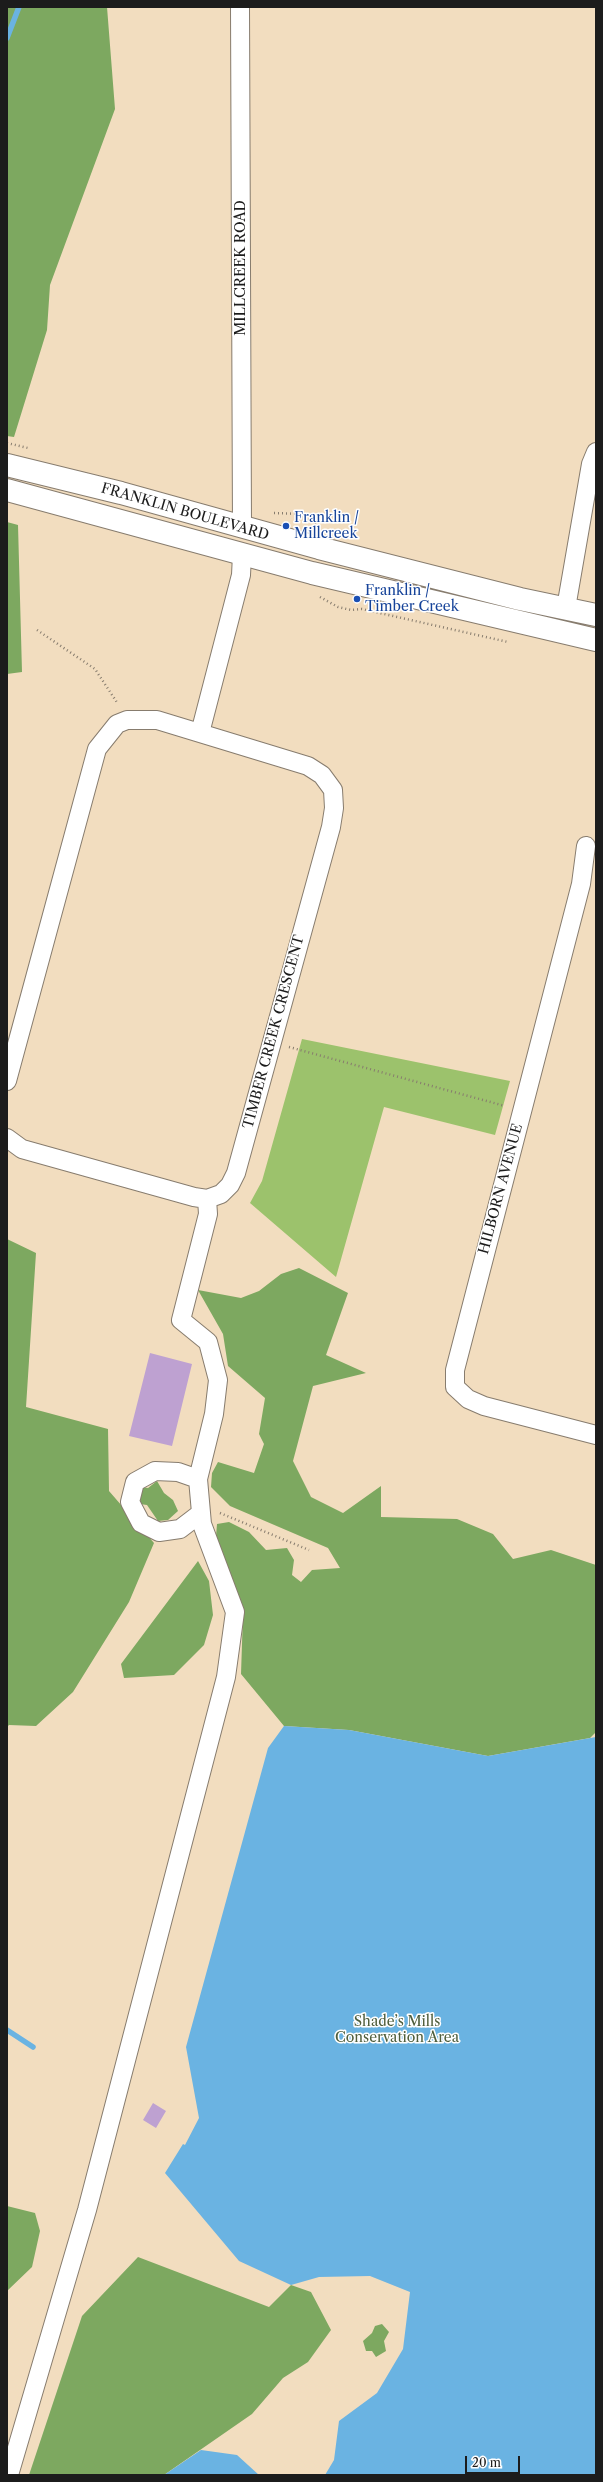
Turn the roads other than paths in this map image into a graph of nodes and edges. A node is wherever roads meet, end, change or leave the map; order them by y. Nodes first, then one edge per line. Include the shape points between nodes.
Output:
1 (240, 7) edge
2 (596, 452) edge
3 (7, 465) edge
4 (7, 490) edge
5 (242, 528) junction
6 (242, 555) junction
7 (566, 608) junction
8 (596, 615) edge
9 (596, 640) edge
10 (200, 733) junction
11 (586, 846) dead end
12 (7, 1080) edge
13 (7, 1138) edge
14 (207, 1200) junction
15 (596, 1435) edge
16 (198, 1479) junction
17 (201, 1513) junction
18 (9, 2475) edge

1 - 5 street, MILLCREEK ROAD
2 - 7 street via 591,464
3 - 5 main road, FRANKLIN BOULEVARD via 121,493
4 - 6 main road, FRANKLIN BOULEVARD
5 - 7 main road, FRANKLIN BOULEVARD via 468,586
6 - 9 main road, FRANKLIN BOULEVARD via 457,609
6 - 10 street via 240,575
7 - 8 main road, FRANKLIN BOULEVARD
10 - 12 street, TIMBER CREEK CRESCENT via 157,720 127,720 117,724 97,749
10 - 14 street, TIMBER CREEK CRESCENT via 308,766 322,775 333,790 334,808 331,827 236,1173 221,1194
11 - 15 street, HILBORN AVENUE via 582,884 458,1349 455,1387 468,1399 484,1406
13 - 14 street via 22,1149
14 - 16 street via 208,1214 181,1320 208,1342 218,1380 214,1414
16 - 17 street
16 - 17 street via 178,1472 154,1471 135,1482 130,1502 141,1523 159,1532 180,1529
17 - 18 street via 202,1524 235,1612 226,1677 87,2210

